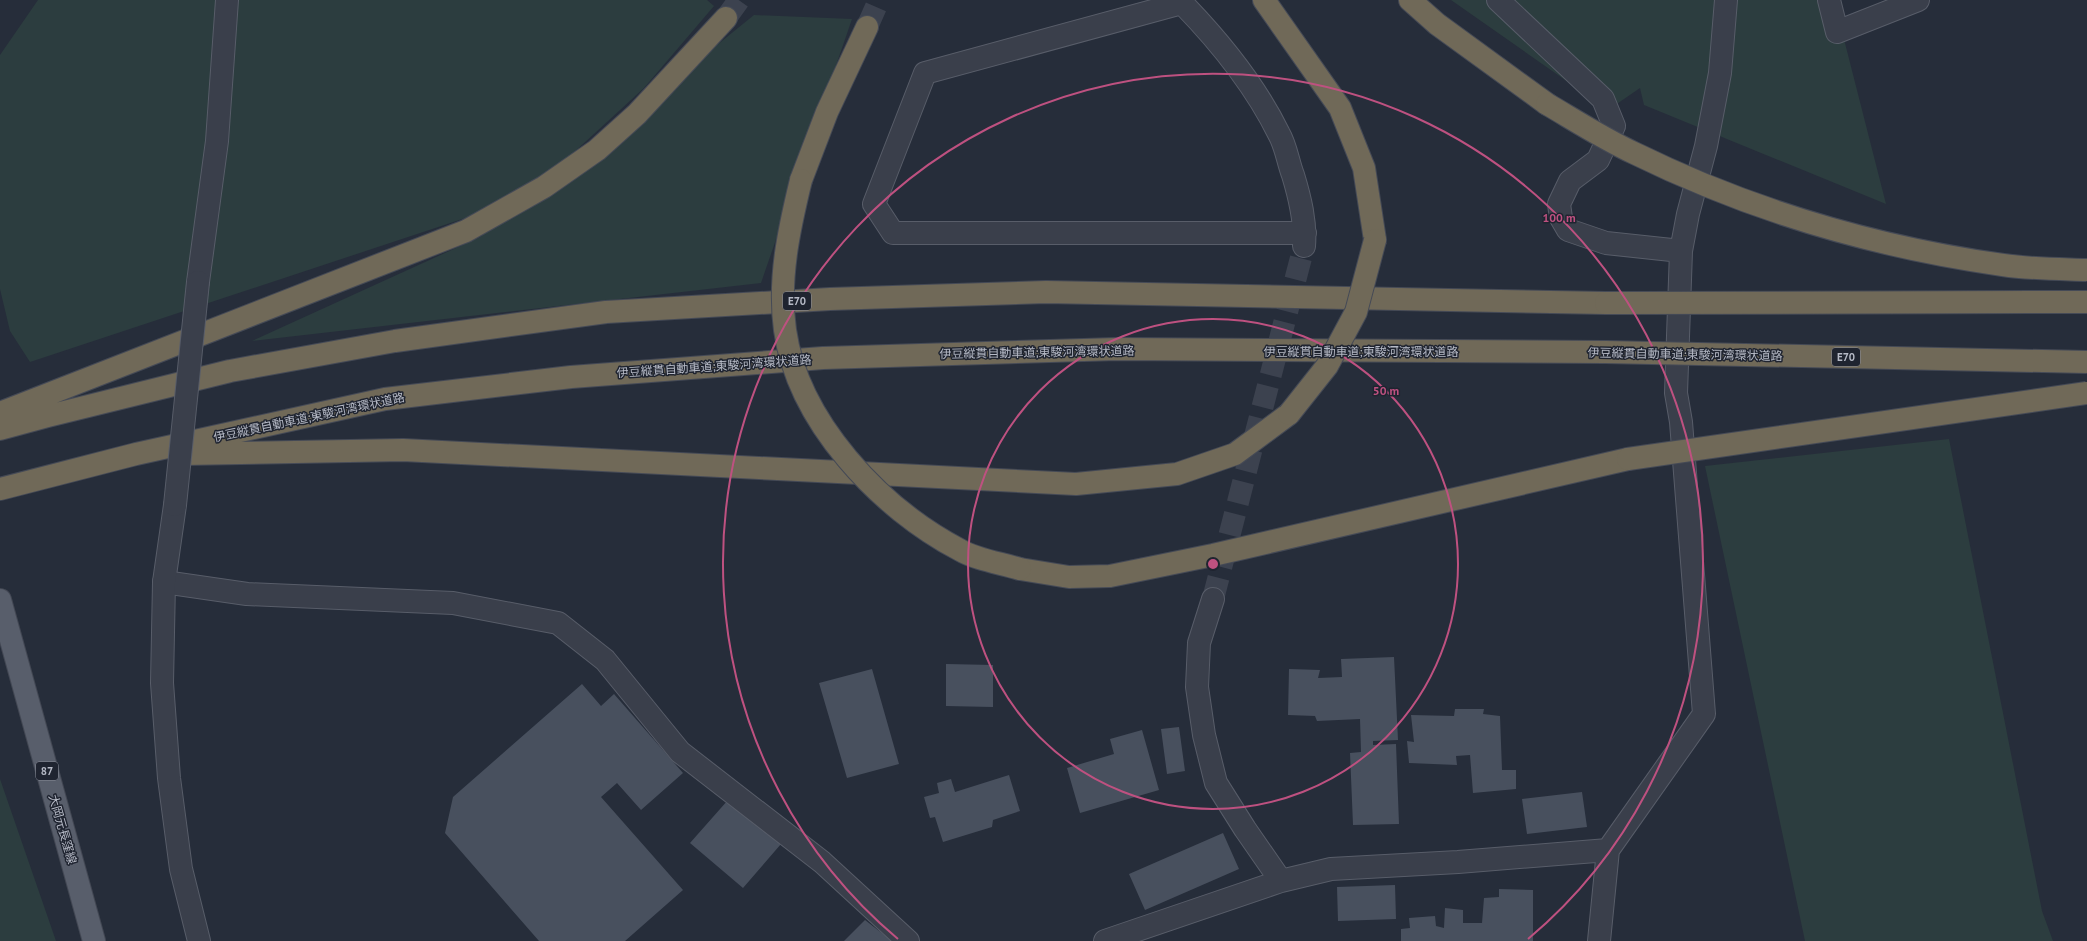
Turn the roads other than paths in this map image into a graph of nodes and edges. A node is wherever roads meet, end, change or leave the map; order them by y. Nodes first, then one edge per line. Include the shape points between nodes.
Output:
1 (227, 0) edge
2 (1264, 0) edge
3 (1410, 0) edge
4 (1498, 0) edge
5 (1726, 0) edge
6 (1829, 0) edge
7 (1918, 0) edge
8 (726, 18) tunnel mouth
9 (867, 27) tunnel mouth
10 (1304, 239) joint
11 (1681, 251) junction
12 (2087, 270) edge
13 (2087, 302) edge
14 (2087, 362) edge
15 (2087, 393) edge
16 (0, 413) edge
17 (0, 429) edge
18 (136, 454) junction
19 (0, 489) edge
20 (164, 582) junction
21 (1213, 599) tunnel mouth
22 (0, 600) edge
23 (1608, 850) junction
24 (1281, 881) junction
25 (94, 941) edge
26 (199, 941) edge
27 (908, 941) edge
28 (1105, 941) edge
29 (1599, 941) edge

1 - 20 street, bridge via 217,141 198,282 175,505
2 - 18 highway, bridge via 1340,108 1364,168 1375,240 1356,312 1327,366 1289,414 1235,454 1176,474 1076,484 403,450
3 - 12 highway, bridge via 1437,24 1547,104 1633,153 1711,188 1782,214 1892,246 2004,265
4 - 11 street via 1603,99 1614,126 1598,160 1570,181 1559,204 1561,218 1568,230 1606,243
5 - 11 street via 1720,73
6 - 7 street via 1838,32
8 - 16 highway via 638,114 597,150 544,187 466,231
9 - 15 highway, bridge via 827,112 801,180 788,237 783,287 785,329 791,356 811,404 834,441 869,484 916,523 961,551 1020,569 1068,577 1110,576 1213,555 1628,459
10 - 10 street via 893,233 874,204 925,73 1182,3 1216,38 1253,89 1280,135 1299,194
11 - 23 street via 1676,393 1681,422 1704,714
13 - 17 highway, E70, bridge via 1606,303 1046,292 830,299 606,312 395,341 230,372
14 - 18 highway, 伊豆縦貫自動車道;東駿河湾環状道路 / E70, bridge via 1605,352 1117,350 823,358 571,377 385,399
18 - 19 highway, 伊豆縦貫自動車道;東駿河湾環状道路 / E70
20 - 26 street via 162,683 169,778 181,868
20 - 27 street via 247,594 453,603 558,623 605,660 680,752 822,862
21 - 24 street via 1199,643 1197,687 1204,735 1216,783
22 - 25 main road, 大岡元長窪線 / 87
23 - 24 street via 1458,862 1331,868
23 - 29 street
24 - 28 street

